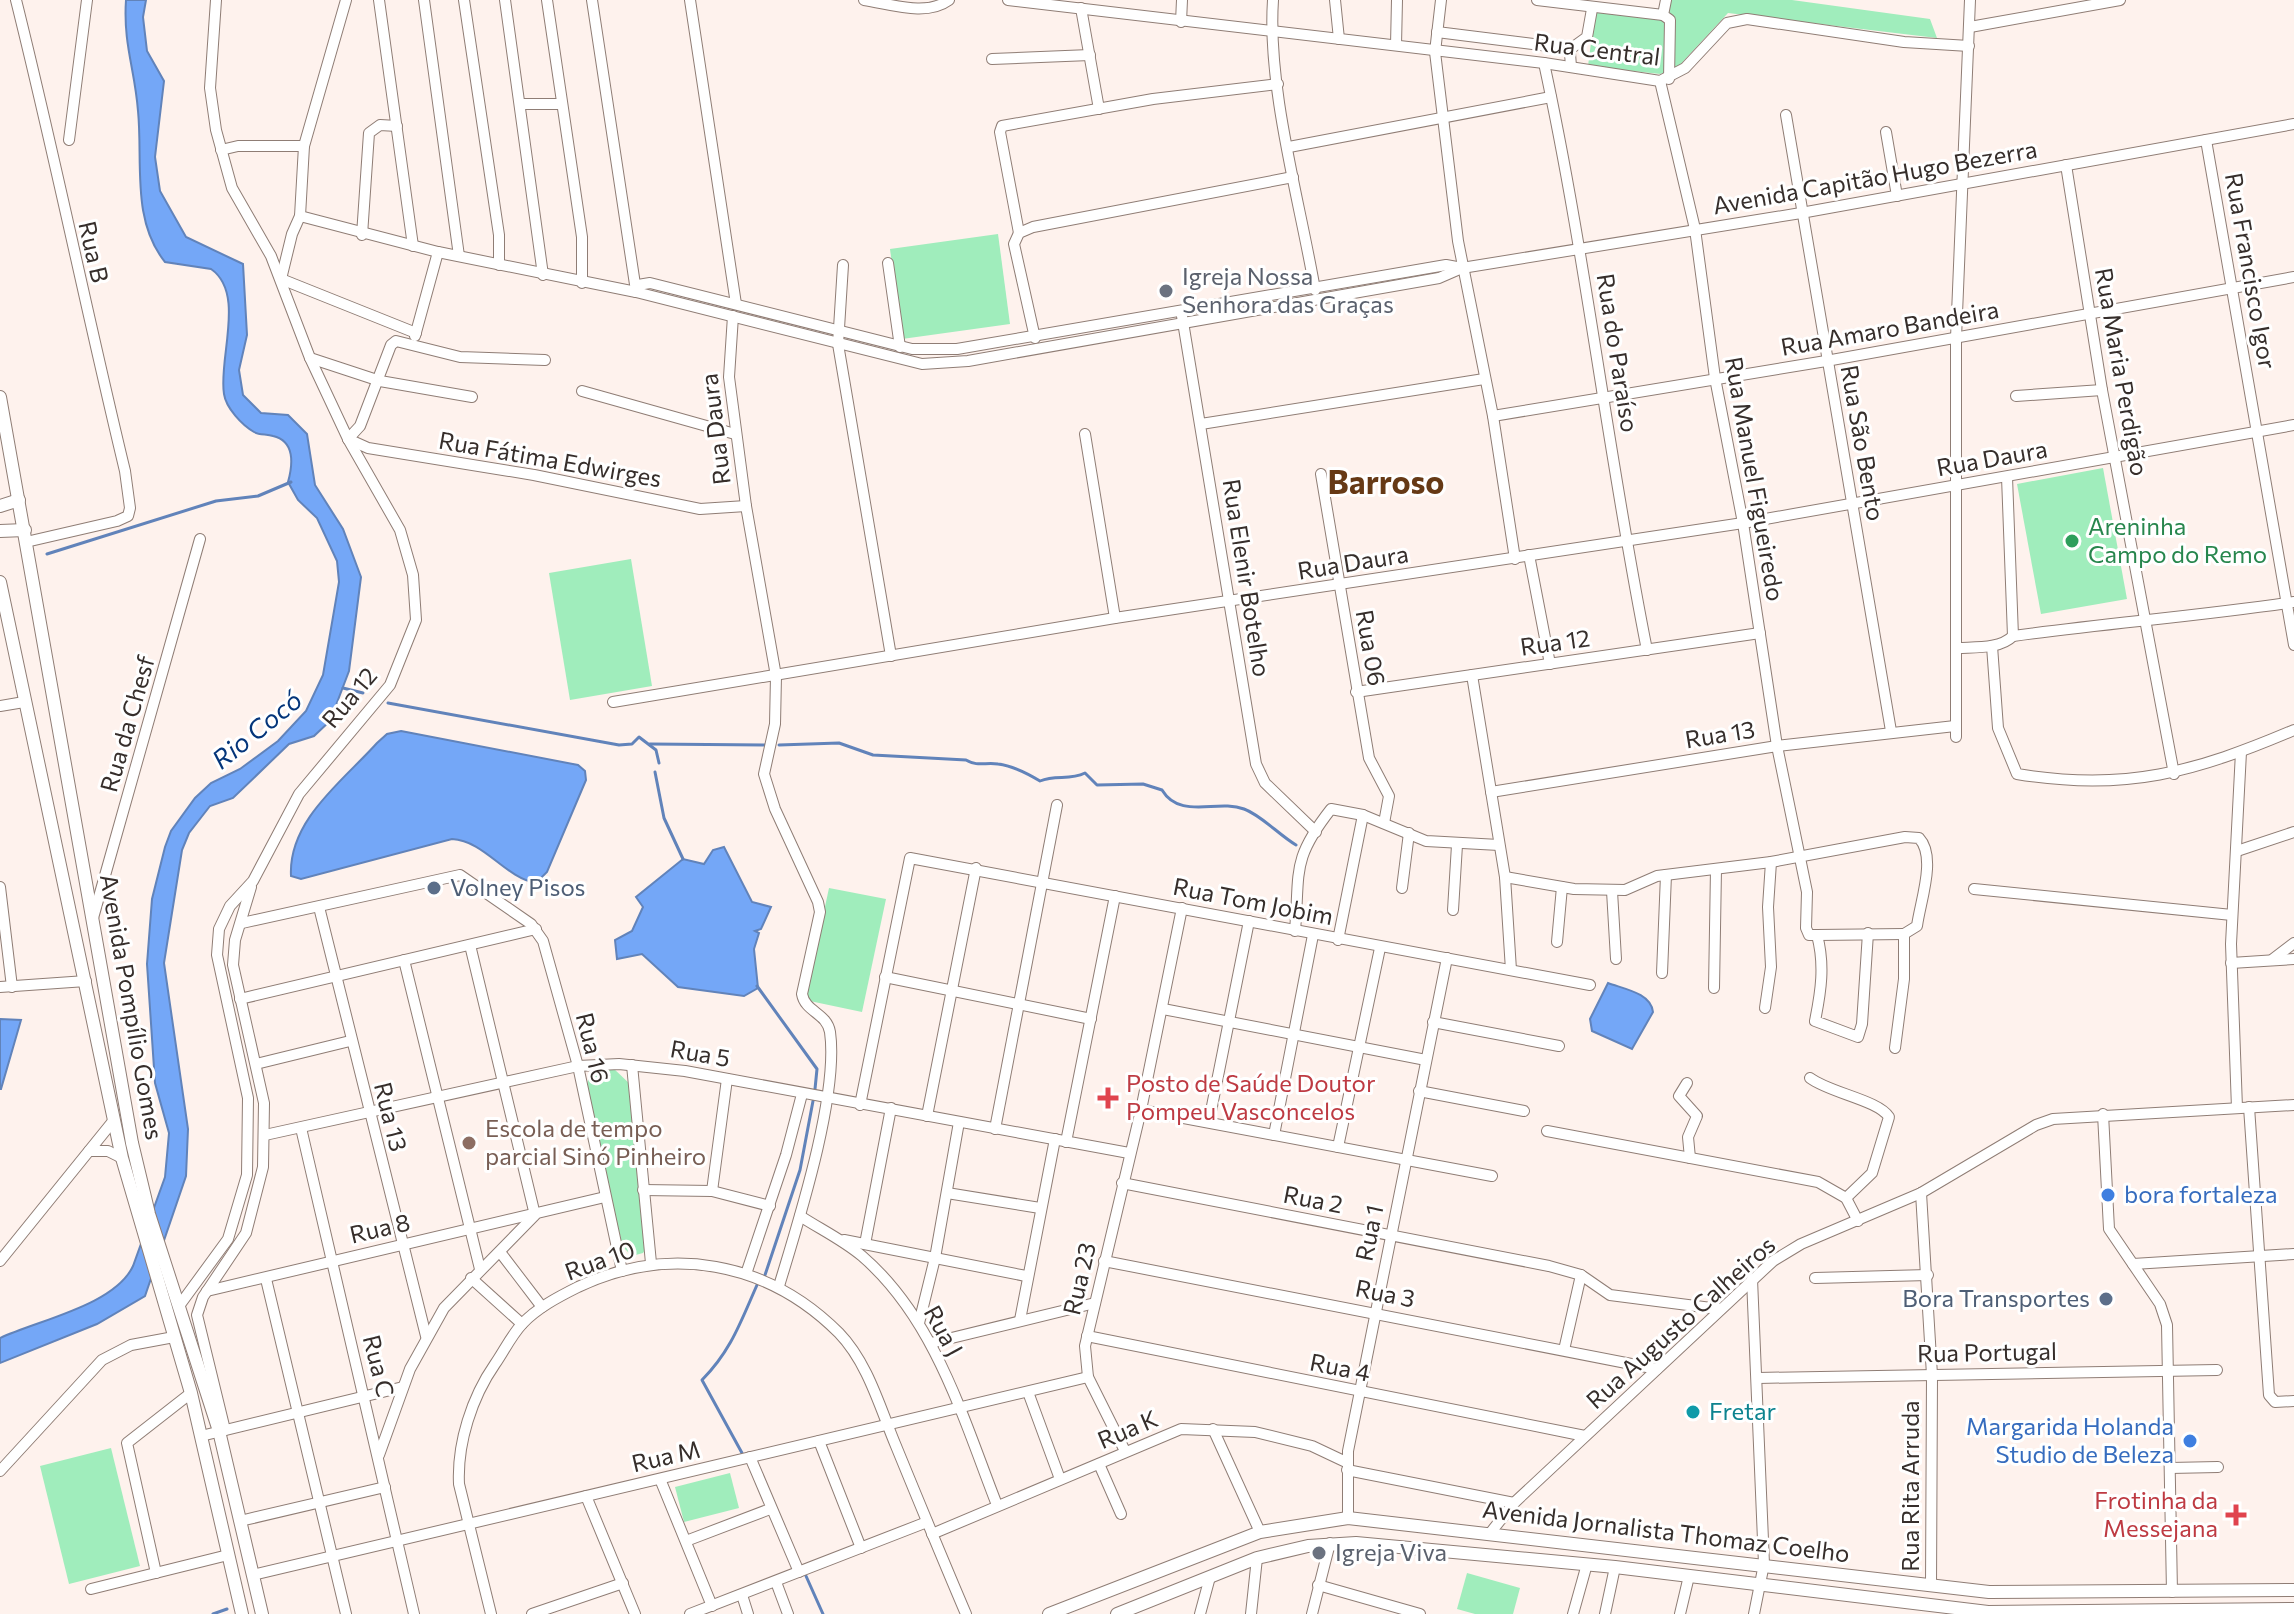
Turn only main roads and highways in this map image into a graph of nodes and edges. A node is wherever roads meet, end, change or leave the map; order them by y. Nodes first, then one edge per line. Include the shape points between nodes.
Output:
1 (0, 397) edge
2 (19, 500) junction
3 (0, 506) edge
4 (0, 531) edge
5 (26, 536) junction
6 (0, 582) edge
7 (144, 1218) junction
8 (1650, 1551) junction
9 (1647, 1572) junction
10 (1117, 1588) junction
11 (2294, 1590) edge
12 (1989, 1592) junction
13 (2074, 1592) junction
14 (1089, 1599) junction
15 (2294, 1609) edge
16 (2073, 1611) junction
17 (1121, 1612) edge
18 (1988, 1612) junction
19 (2242, 1612) edge
20 (2050, 1613) edge
21 (242, 1614) edge
22 (262, 1614) edge
23 (1049, 1614) edge
24 (1094, 1614) edge

1 - 2 main road, Avenida Pompílio Gomes
2 - 3 main road
2 - 5 main road, Avenida Pompílio Gomes
4 - 5 main road
5 - 7 main road, Avenida Pompílio Gomes
6 - 7 main road, Avenida Pompílio Gomes via 122,1158
7 - 21 main road, Avenida Pompílio Gomes
7 - 22 main road, Avenida Pompílio Gomes via 222,1431
8 - 9 main road
8 - 10 main road, Avenida Jornalista Thomaz Coelho via 1348,1518 1260,1532
8 - 12 main road, Avenida Jornalista Thomaz Coelho
9 - 17 main road, Avenida Jornalista Thomaz Coelho via 1388,1544 1330,1543 1257,1558
9 - 18 main road, Avenida Jornalista Thomaz Coelho
10 - 14 main road, Avenida Jornalista Thomaz Coelho
10 - 17 main road
11 - 13 main road, Avenida Jornalista Thomaz Coelho
12 - 13 main road, Avenida Jornalista Thomaz Coelho
12 - 18 main road
13 - 16 main road
14 - 23 main road, Avenida Jornalista Thomaz Coelho
14 - 24 main road
15 - 19 main road, Avenida Jornalista Thomaz Coelho
16 - 19 main road, Avenida Jornalista Thomaz Coelho
16 - 20 main road, Avenida Jornalista Thomaz Coelho
18 - 20 main road, Avenida Jornalista Thomaz Coelho

